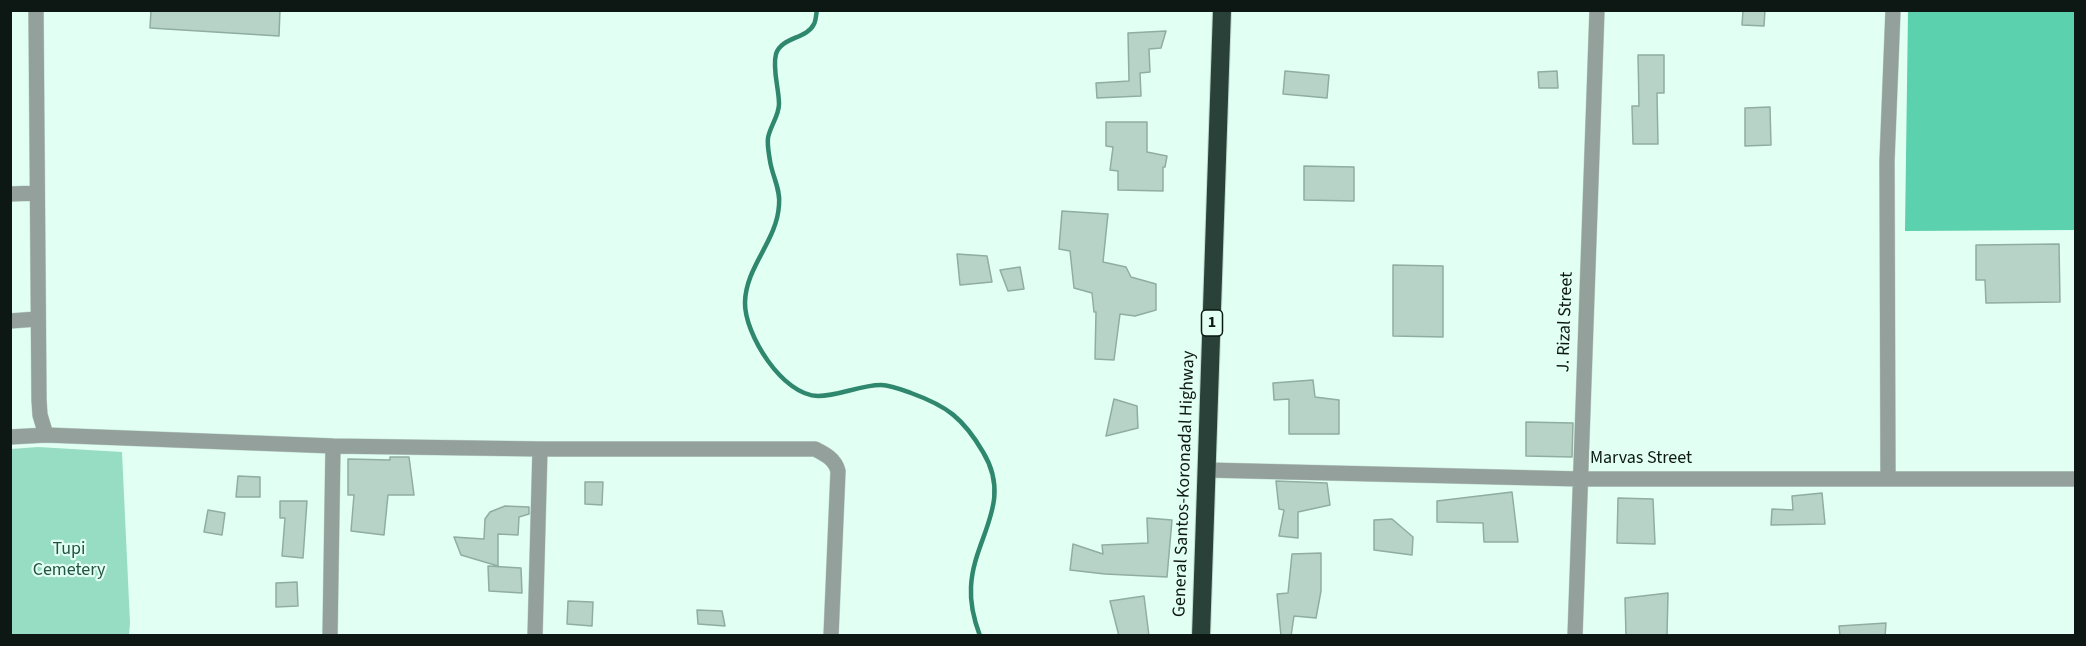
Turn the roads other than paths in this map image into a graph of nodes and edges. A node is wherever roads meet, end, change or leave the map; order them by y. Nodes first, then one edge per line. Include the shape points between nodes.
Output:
1 (36, 10) edge
2 (1222, 10) edge
3 (1597, 10) edge
4 (1893, 10) edge
5 (37, 193) junction
6 (10, 195) edge
7 (37, 320) junction
8 (10, 321) edge
9 (46, 435) junction
10 (10, 437) edge
11 (333, 446) junction
12 (540, 449) junction
13 (1207, 470) junction
14 (1580, 478) junction
15 (1888, 478) junction
16 (2076, 479) edge
17 (330, 636) edge
18 (535, 636) edge
19 (831, 636) edge
20 (1201, 636) edge
21 (1575, 636) edge

1 - 5 street
2 - 13 highway, General Santos-Koronadal Highway / 1
3 - 14 street, J. Rizal Street
4 - 15 street via 1887,161
5 - 6 street
5 - 7 street
7 - 8 street
7 - 9 street via 40,415
9 - 10 street
9 - 11 street
11 - 12 street
11 - 17 street
12 - 18 street
12 - 19 street via 815,449 824,453 838,471
13 - 14 street, Marvas Street
13 - 20 highway, General Santos-Koronadal Highway / 1
14 - 15 street, Marvas Street
14 - 21 street, J. Rizal Street
15 - 16 street, Marvas Street

